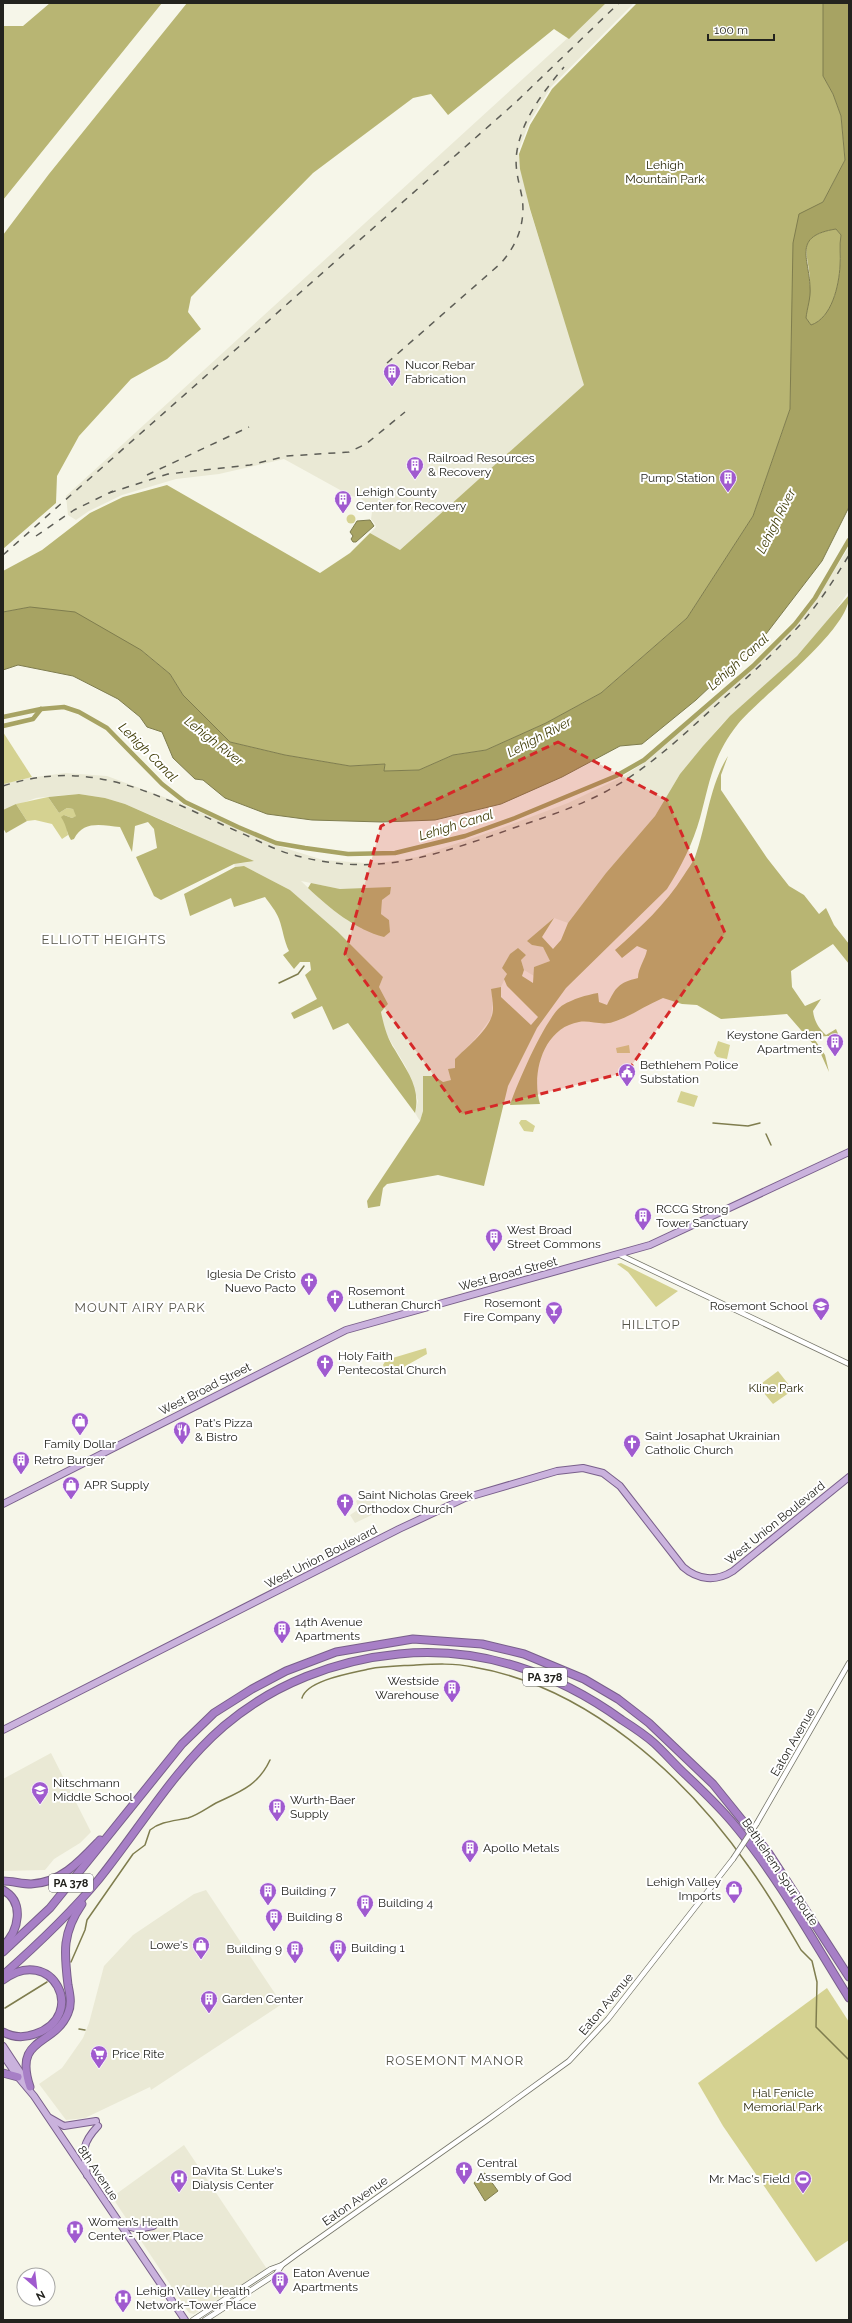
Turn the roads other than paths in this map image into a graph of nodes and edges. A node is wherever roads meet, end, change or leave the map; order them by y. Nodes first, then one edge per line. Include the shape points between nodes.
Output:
1 (849, 1152) edge
2 (620, 1255) junction
3 (849, 1364) edge
4 (849, 1477) edge
5 (3, 1504) edge
6 (849, 1663) edge
7 (3, 1730) edge
8 (132, 1806) junction
9 (99, 1879) junction
10 (3, 1881) edge
11 (3, 1890) edge
12 (3, 1946) edge
13 (3, 1952) edge
14 (3, 1974) edge
15 (849, 1977) edge
16 (3, 1980) edge
17 (849, 1998) edge
18 (3, 2032) edge
19 (3, 2046) edge
20 (3, 2055) edge
21 (3, 2073) edge
22 (25, 2080) junction
23 (48, 2116) junction
24 (88, 2178) junction
25 (119, 2224) junction
26 (153, 2226) dead end
27 (282, 2265) junction
28 (185, 2320) edge
29 (193, 2320) edge
30 (205, 2320) edge

1 - 2 main road, West Broad Street via 650,1245
2 - 3 street
2 - 5 main road, West Broad Street via 346,1330
4 - 7 main road, West Union Boulevard via 733,1571 712,1578 696,1576 683,1567 624,1490 603,1473 583,1468 563,1469 477,1494 447,1505
6 - 27 street, Eaton Avenue, bridge via 757,1823 733,1858 608,2019 569,2061
8 - 10 highway via 81,1859 62,1874 39,1883
8 - 13 highway, Bethlehem Spur Route / PA 378 via 50,1908
8 - 15 highway, Bethlehem Spur Route / PA 378 via 182,1744 214,1713 286,1670 336,1652 413,1639 482,1644 524,1654 584,1679 618,1699 649,1724 713,1784 768,1852
9 - 14 highway, Bethlehem Spur Route / PA 378 via 41,1942
9 - 17 highway, Bethlehem Spur Route / PA 378 via 189,1763 224,1726 263,1698 298,1679 347,1662 375,1656 416,1652 458,1654 498,1660 537,1673 591,1698 653,1742 710,1797 738,1829 767,1868
9 - 22 highway via 74,1916 66,1934 65,1956 70,2000 68,2013 55,2030 26,2058
11 - 12 highway via 15,1902 18,1916 14,1931
16 - 18 highway via 22,1970 44,1972 57,1984 62,2001 58,2016 48,2028 24,2037
19 - 22 main road, 8th Avenue
20 - 22 main road, 8th Avenue
21 - 22 highway
22 - 23 main road, 8th Avenue
23 - 24 main road, 8th Avenue
23 - 24 main road via 64,2126 97,2124 84,2145
24 - 25 main road, 8th Avenue
25 - 26 main road via 138,2229
25 - 28 main road, 8th Avenue
27 - 29 street, Eaton Avenue via 271,2269
27 - 30 street, Eaton Avenue via 276,2274

